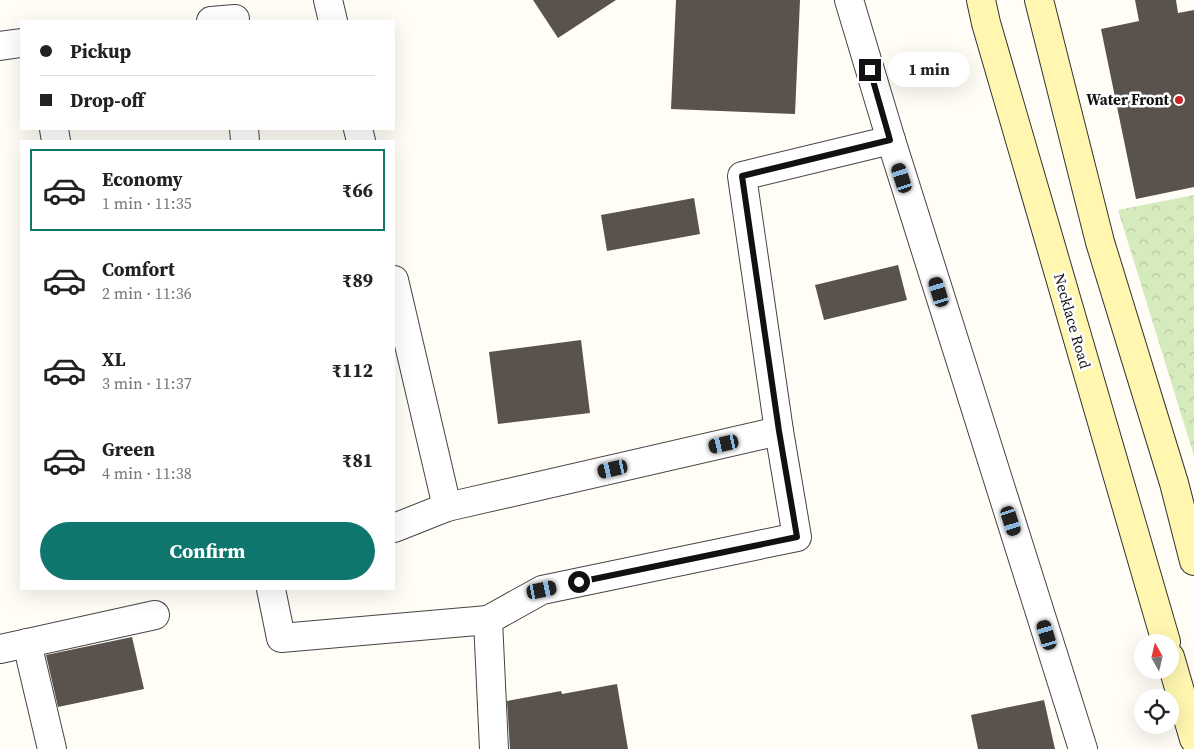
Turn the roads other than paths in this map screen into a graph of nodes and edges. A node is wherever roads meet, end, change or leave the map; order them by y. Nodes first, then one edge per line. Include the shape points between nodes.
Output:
1 (328, 0) edge
2 (849, 0) edge
3 (980, 0) edge
4 (1039, 0) edge
5 (333, 20) edge
6 (20, 43) edge
7 (0, 46) edge
8 (890, 140) junction
9 (395, 284) edge
10 (779, 431) junction
11 (447, 507) junction
12 (395, 528) edge
13 (1194, 561) edge
14 (271, 590) edge
15 (155, 615) dead end
16 (488, 620) junction
17 (1164, 634) edge
18 (27, 643) junction
19 (0, 648) edge
20 (1176, 679) edge
21 (1194, 739) edge
22 (52, 749) edge
23 (494, 749) edge
24 (1083, 749) edge

1 - 5 street
2 - 8 street
3 - 17 main road, Necklace Road
4 - 13 main road via 1100,242 1174,483
6 - 7 street
8 - 10 street via 742,176
8 - 24 street
9 - 11 street
10 - 11 street
10 - 16 street via 797,537 542,590
11 - 12 street
14 - 16 street via 281,638
15 - 18 street
16 - 23 street
18 - 19 street
18 - 22 street
20 - 21 main road

